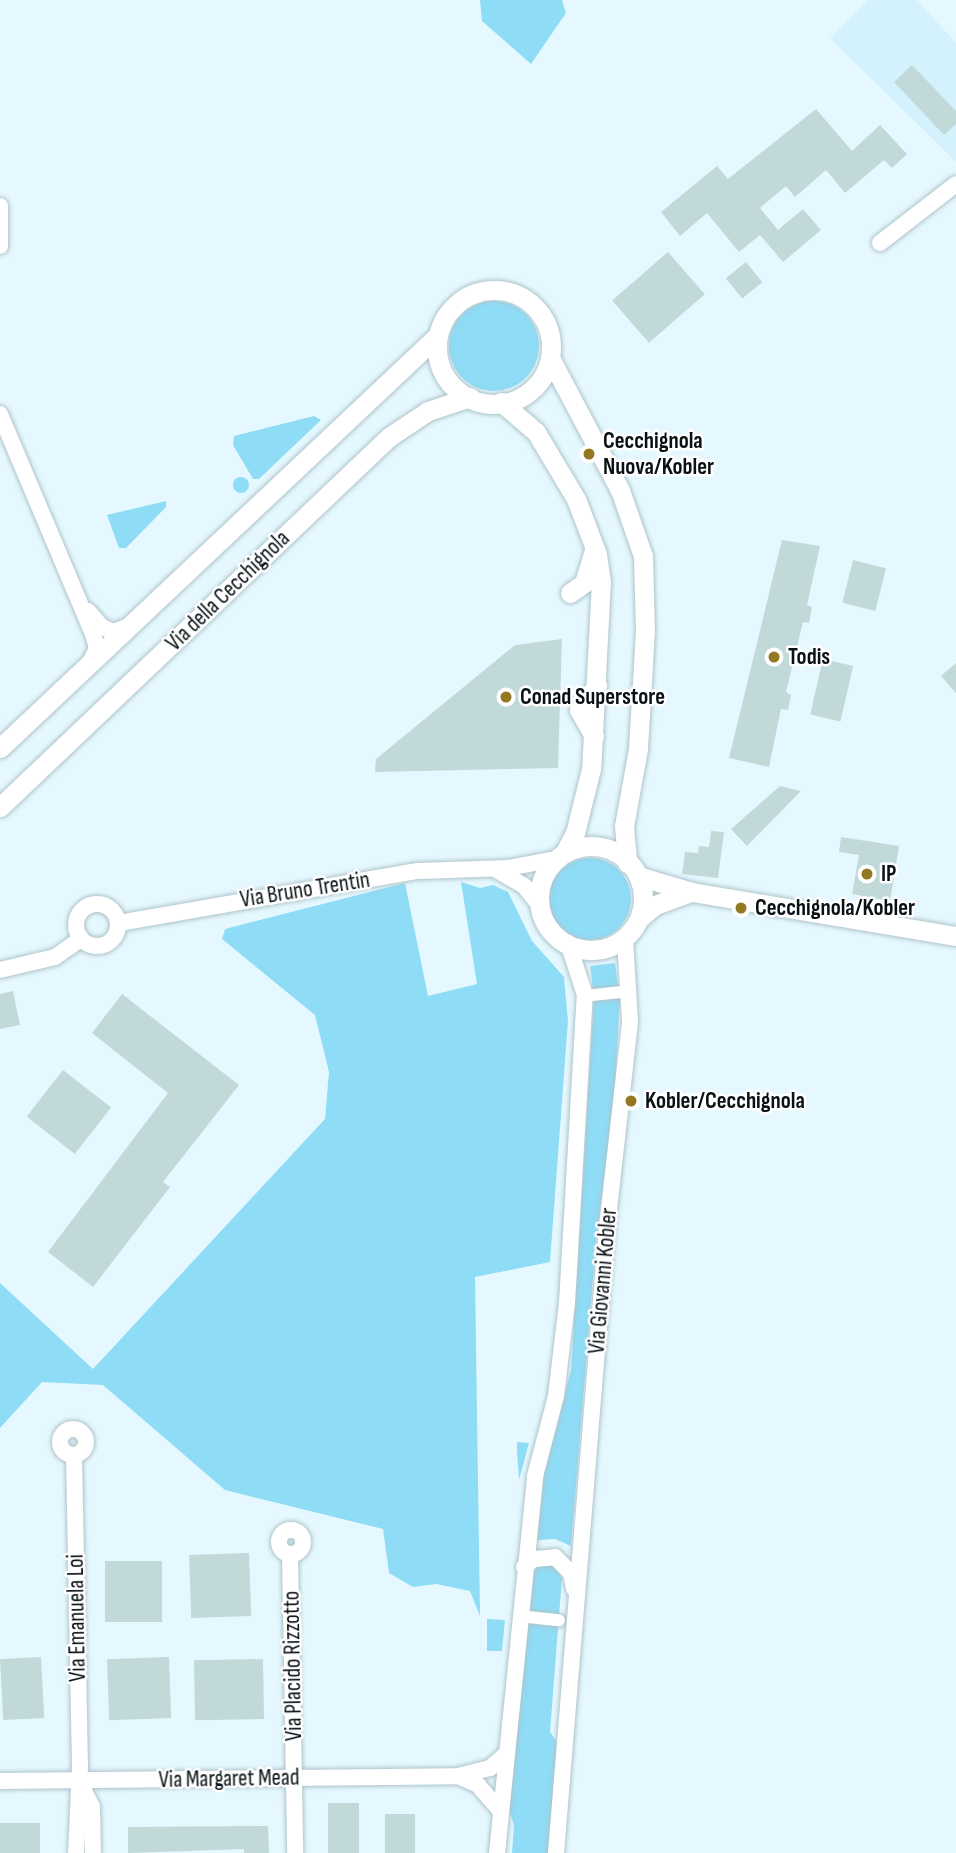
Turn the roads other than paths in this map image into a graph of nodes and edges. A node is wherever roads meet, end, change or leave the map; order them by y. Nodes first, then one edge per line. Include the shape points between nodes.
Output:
1 (956, 184) edge
2 (0, 210) edge
3 (880, 243) dead end
4 (0, 247) edge
5 (435, 338) junction
6 (550, 358) junction
7 (470, 397) junction
8 (501, 402) junction
9 (0, 414) edge
10 (592, 539) junction
11 (79, 601) junction
12 (129, 626) junction
13 (601, 629) junction
14 (88, 666) junction
15 (0, 748) edge
16 (0, 807) edge
17 (558, 856) junction
18 (493, 869) junction
19 (632, 869) junction
20 (692, 891) junction
21 (538, 903) junction
22 (642, 916) junction
23 (119, 923) junction
24 (956, 936) edge
25 (81, 939) junction
26 (625, 940) junction
27 (568, 943) junction
28 (0, 970) edge
29 (620, 992) dead end
30 (593, 995) dead end
31 (74, 1455) dead end
32 (290, 1554) dead end
33 (524, 1567) junction
34 (528, 1617) dead end
35 (567, 1622) junction
36 (505, 1755) junction
37 (458, 1776) junction
38 (295, 1778) junction
39 (79, 1781) junction
40 (0, 1782) edge
41 (499, 1810) junction
42 (76, 1853) edge
43 (93, 1853) edge
44 (295, 1853) edge
45 (497, 1853) edge
46 (556, 1853) edge

1 - 3 street
2 - 4 street
5 - 6 street via 450,310 462,299 490,290 504,291 519,295 541,317
5 - 7 street via 448,381
5 - 12 street, Via della Cecchignola
6 - 8 street via 539,383 520,397
6 - 19 street via 620,490 643,556 646,594 638,749 624,826
7 - 8 street
7 - 16 street, Via della Cecchignola via 428,411 389,437
8 - 10 street via 536,432 576,499
9 - 11 street
10 - 13 street via 601,581
10 - 13 street via 593,564 584,583 570,593 593,606
11 - 12 street via 102,627 114,632
11 - 14 street via 97,648
12 - 14 street, Via della Cecchignola
13 - 17 street via 598,681 579,709 594,736 588,789
14 - 15 street, Via della Cecchignola
17 - 18 street, Via Bruno Trentin
17 - 19 street via 596,848
17 - 21 street via 540,876
18 - 21 street via 524,886
18 - 23 street, Via Bruno Trentin via 418,871
19 - 20 street
19 - 22 street via 644,895
20 - 22 street via 655,905
20 - 24 street
21 - 27 street via 548,924
22 - 26 street
23 - 25 street via 113,940 106,944 97,946
23 - 25 street via 102,904 85,907 76,922
25 - 28 street via 55,957
26 - 27 street via 598,950
26 - 35 street, Via Giovanni Kobler via 629,1021
27 - 33 street, Via Giovanni Kobler via 585,995 576,1185 559,1374 536,1476
29 - 30 street
31 - 39 street, Via Emanuela Loi
32 - 38 street, Via Placido Rizzotto
33 - 35 street, Via Giovanni Kobler via 546,1555 563,1561 574,1589
33 - 36 street, Via Giovanni Kobler
34 - 35 street
35 - 46 street, Via Giovanni Kobler
36 - 37 street, Via Margaret Mead via 490,1768
36 - 41 street, Via Giovanni Kobler
37 - 38 street, Via Margaret Mead
37 - 41 street via 478,1785
38 - 39 street, Via Margaret Mead
38 - 44 street, Via Placido Rizzotto
39 - 40 street, Via Margaret Mead
39 - 42 street, Via Emanuela Loi
39 - 43 street via 92,1807
41 - 45 street, Via Giovanni Kobler

